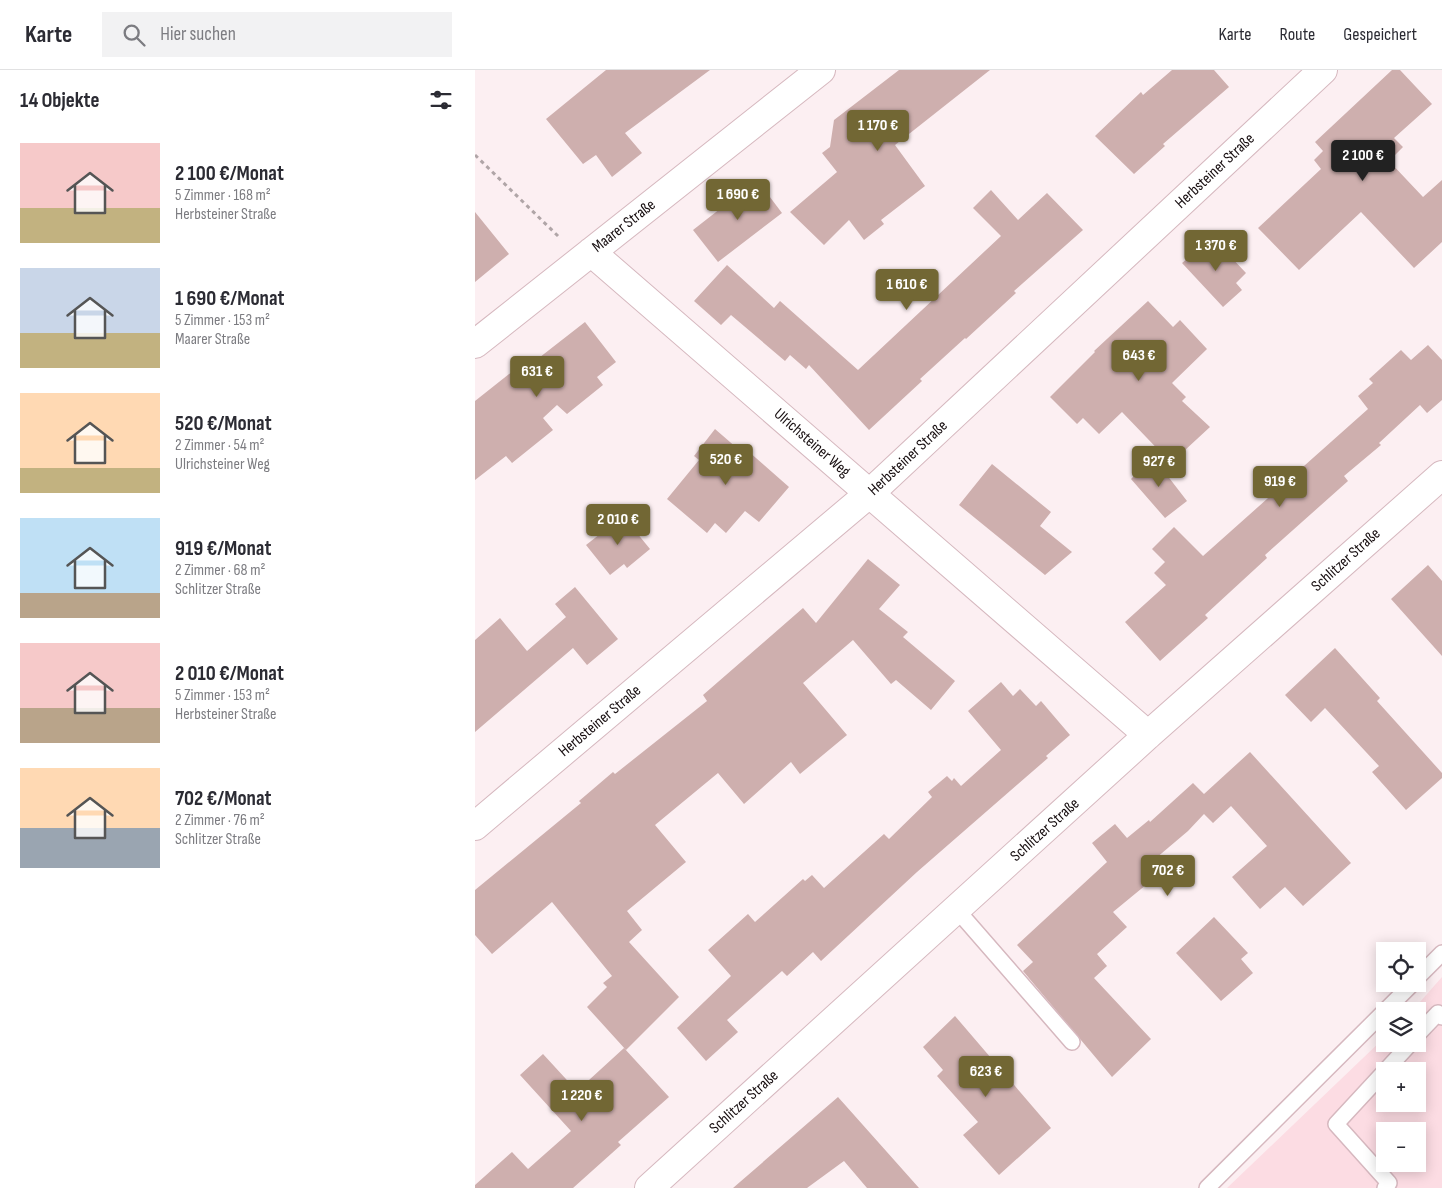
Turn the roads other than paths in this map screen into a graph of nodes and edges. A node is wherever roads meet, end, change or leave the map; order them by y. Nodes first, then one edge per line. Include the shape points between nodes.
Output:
1 (821, 70) edge
2 (1323, 70) edge
3 (591, 252) junction
4 (475, 344) edge
5 (1442, 474) edge
6 (870, 493) junction
7 (1148, 735) junction
8 (475, 826) edge
9 (957, 910) junction
10 (1442, 953) edge
11 (1426, 969) edge
12 (1403, 992) edge
13 (1442, 1017) edge
14 (1426, 1026) edge
15 (1072, 1042) dead end
16 (1403, 1052) edge
17 (649, 1188) edge
18 (1207, 1188) edge
19 (1385, 1188) edge

1 - 3 street, Maarer Straße
2 - 6 street, Herbsteiner Straße
3 - 4 street, Maarer Straße
3 - 6 street, Ulrichsteiner Weg
5 - 7 street, Schlitzer Straße
6 - 7 street, Ulrichsteiner Weg
6 - 8 street, Herbsteiner Straße
7 - 9 street, Schlitzer Straße
9 - 15 lane
9 - 17 street, Schlitzer Straße
10 - 11 lane
12 - 18 lane
13 - 14 lane via 1438,1013
16 - 19 lane via 1336,1124 1389,1183

